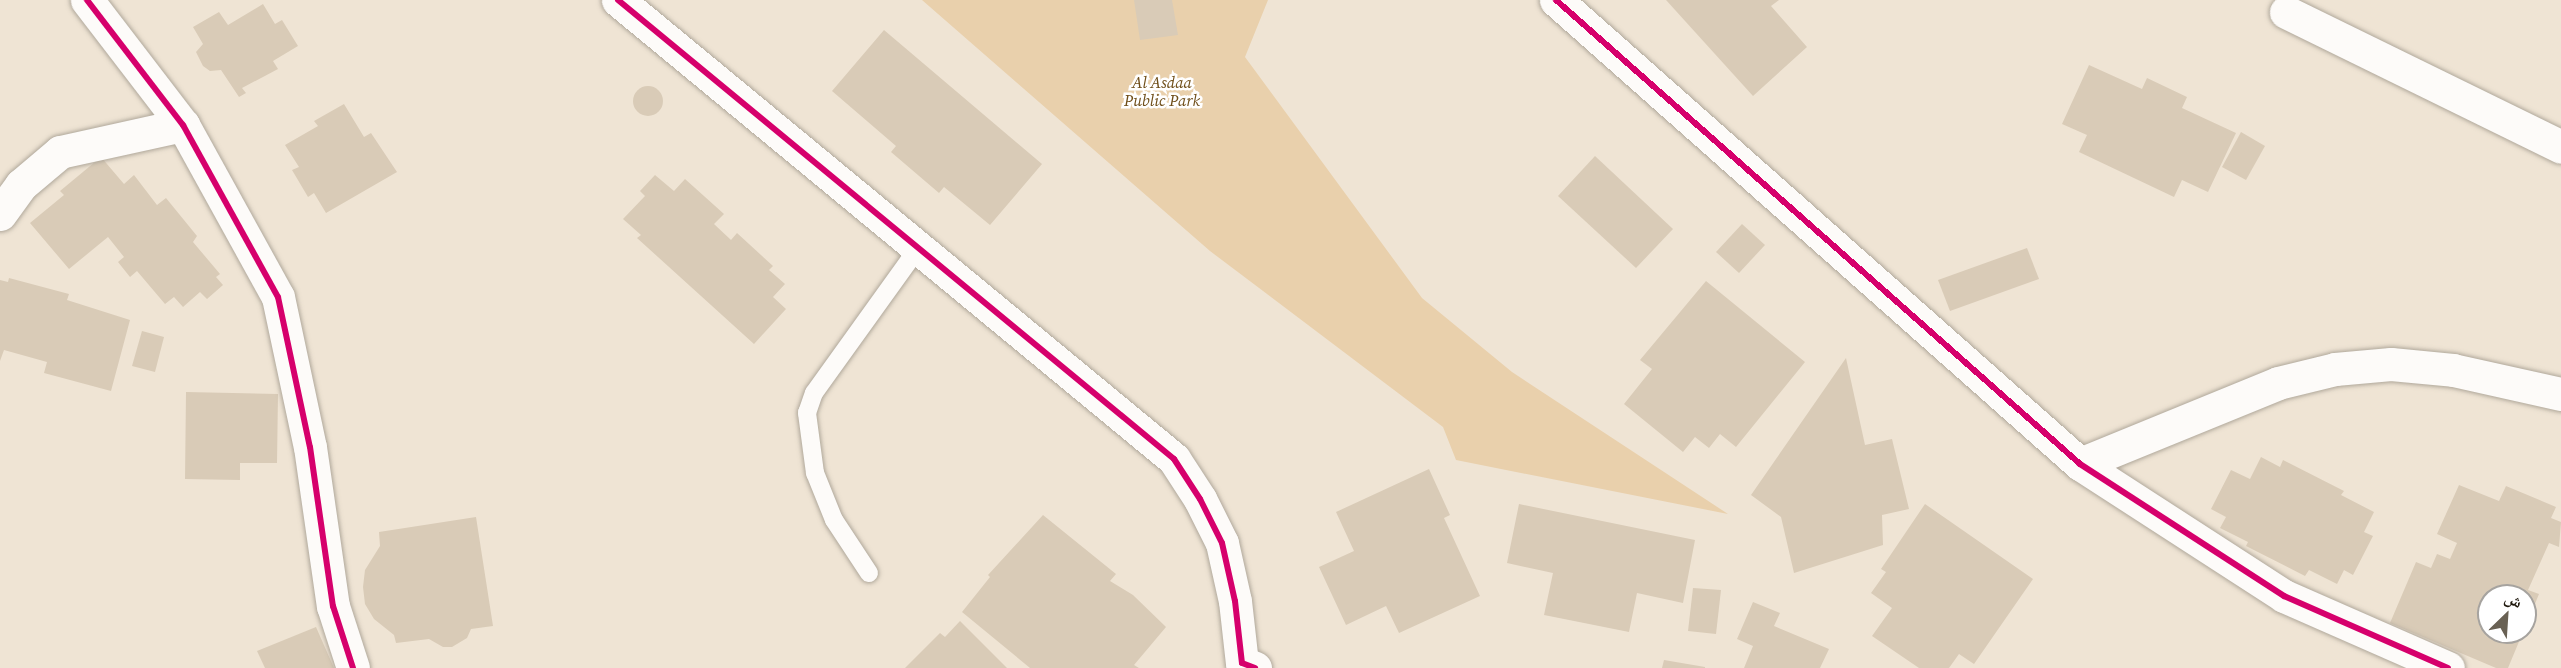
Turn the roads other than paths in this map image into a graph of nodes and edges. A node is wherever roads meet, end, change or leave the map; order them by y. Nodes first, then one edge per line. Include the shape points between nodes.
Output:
1 (87, 0) edge
2 (618, 0) edge
3 (1556, 0) edge
4 (2286, 12) dead end
5 (183, 125) junction
6 (2561, 147) edge
7 (0, 214) edge
8 (919, 247) junction
9 (2561, 394) edge
10 (2080, 464) junction
11 (869, 573) dead end
12 (2405, 661) edge
13 (1246, 666) edge
14 (353, 668) edge
15 (2448, 668) edge

1 - 5 street
2 - 8 street
3 - 10 street
4 - 6 street
5 - 7 street via 60,152 21,185
5 - 14 street via 278,297 310,447 333,606
8 - 11 lane via 814,393 807,413 815,473 834,520
8 - 13 street via 1174,459 1222,543
9 - 10 street via 2453,370 2391,364 2335,369 2278,383
10 - 12 street via 2284,596
12 - 15 street

